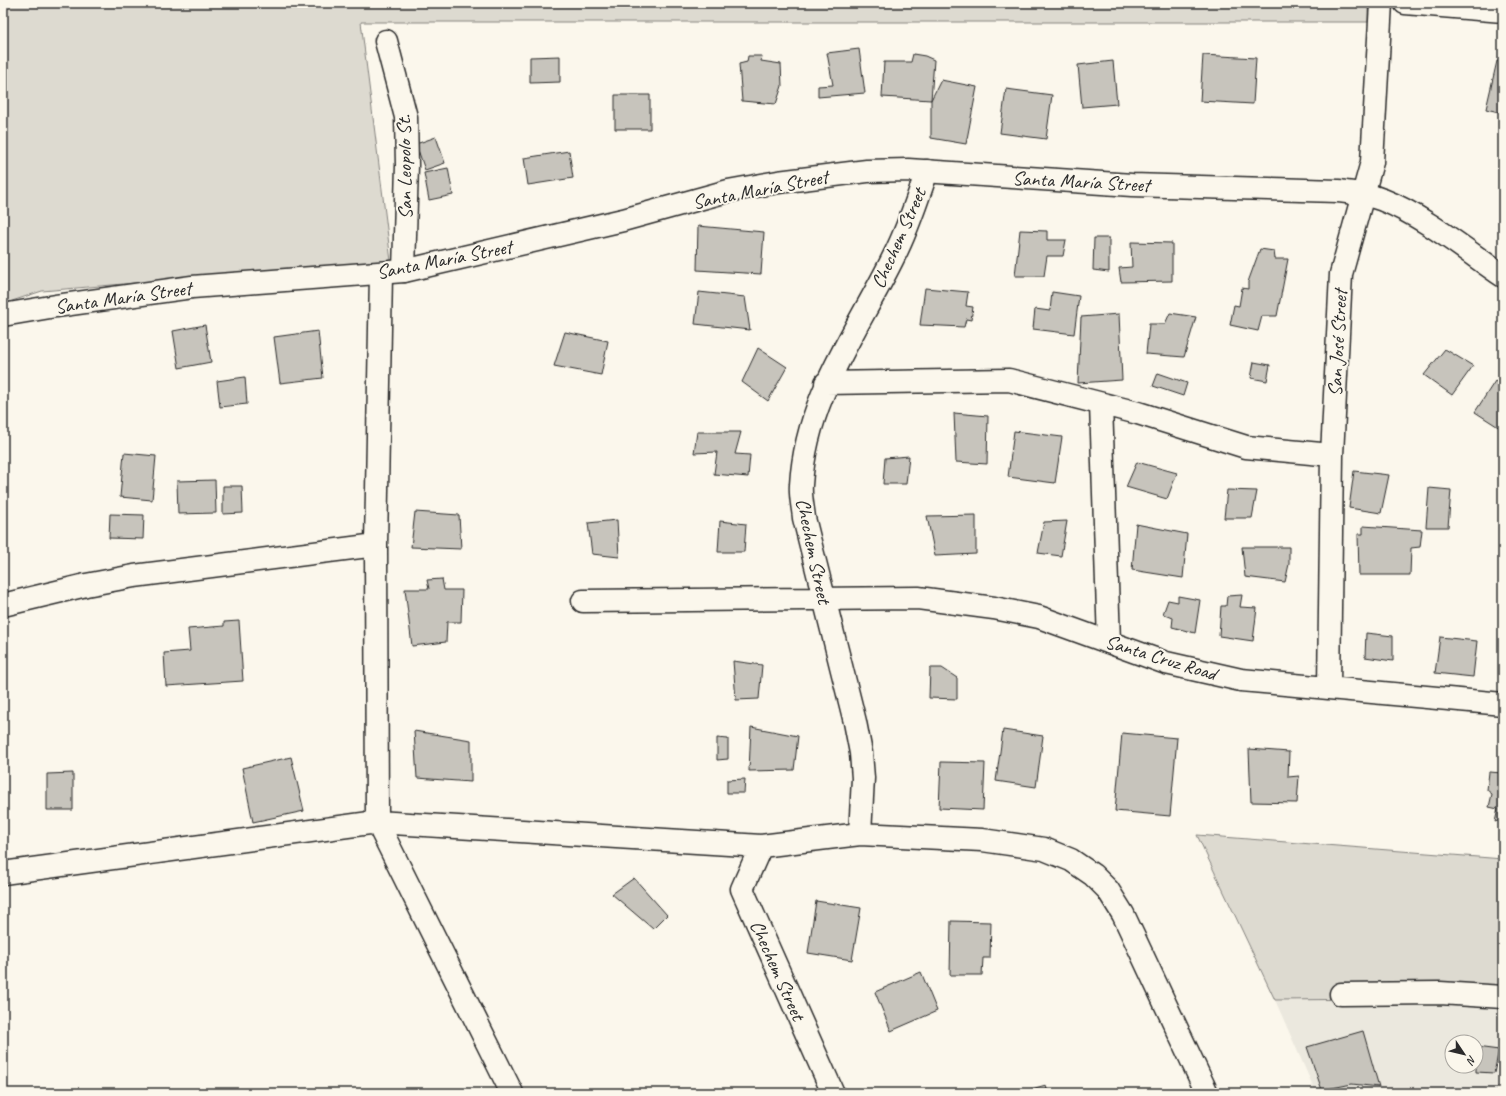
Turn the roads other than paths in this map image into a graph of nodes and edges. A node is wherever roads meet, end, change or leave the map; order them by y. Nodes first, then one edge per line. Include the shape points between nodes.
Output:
1 (1381, 3) edge
2 (1405, 3) edge
3 (1503, 11) edge
4 (386, 41) dead end
5 (927, 171) junction
6 (1364, 194) junction
7 (404, 271) junction
8 (381, 274) junction
9 (1503, 276) edge
10 (3, 315) edge
11 (826, 383) junction
12 (1101, 404) junction
13 (1332, 455) junction
14 (376, 545) junction
15 (823, 600) junction
16 (583, 601) dead end
17 (3, 605) edge
18 (1109, 642) junction
19 (1329, 687) junction
20 (1503, 704) edge
21 (377, 822) junction
22 (860, 834) junction
23 (761, 846) junction
24 (3, 873) edge
25 (1341, 994) dead end
26 (1503, 997) edge
27 (512, 1093) edge
28 (833, 1093) edge
29 (1207, 1093) edge

1 - 6 street, San José Street via 1372,162
2 - 3 street
4 - 7 street, San Leopolo St. via 406,118
5 - 6 street, Santa María Street via 1132,185
5 - 7 street, Santa María Street via 886,169 778,182 728,191 623,220
5 - 11 street, Chechem Street via 894,257
6 - 9 street, Santa María Street via 1384,200 1407,212
6 - 13 street, San José Street via 1341,274
7 - 8 street, Santa María Street
8 - 10 street, Santa María Street via 192,287
8 - 14 street
11 - 12 street via 1009,380
11 - 15 street, Chechem Street via 804,451 801,486 804,518
12 - 13 street via 1246,447
12 - 18 street
13 - 19 street, San José Street
14 - 17 street via 134,576
14 - 21 street
15 - 16 street, Santa Cruz Road
15 - 18 street, Santa Cruz Road via 918,598 954,601 1039,617
15 - 22 street, Chechem Street via 861,753 863,778
18 - 19 street, Santa Cruz Road via 1166,663 1205,673 1241,680
19 - 20 street, Santa Cruz Road via 1430,699
21 - 23 street
21 - 24 street
21 - 27 street
22 - 23 street
22 - 29 street via 982,840 1044,849 1071,860 1092,875 1108,890 1123,914
23 - 28 street, Chechem Street via 742,889
25 - 26 street via 1440,993

